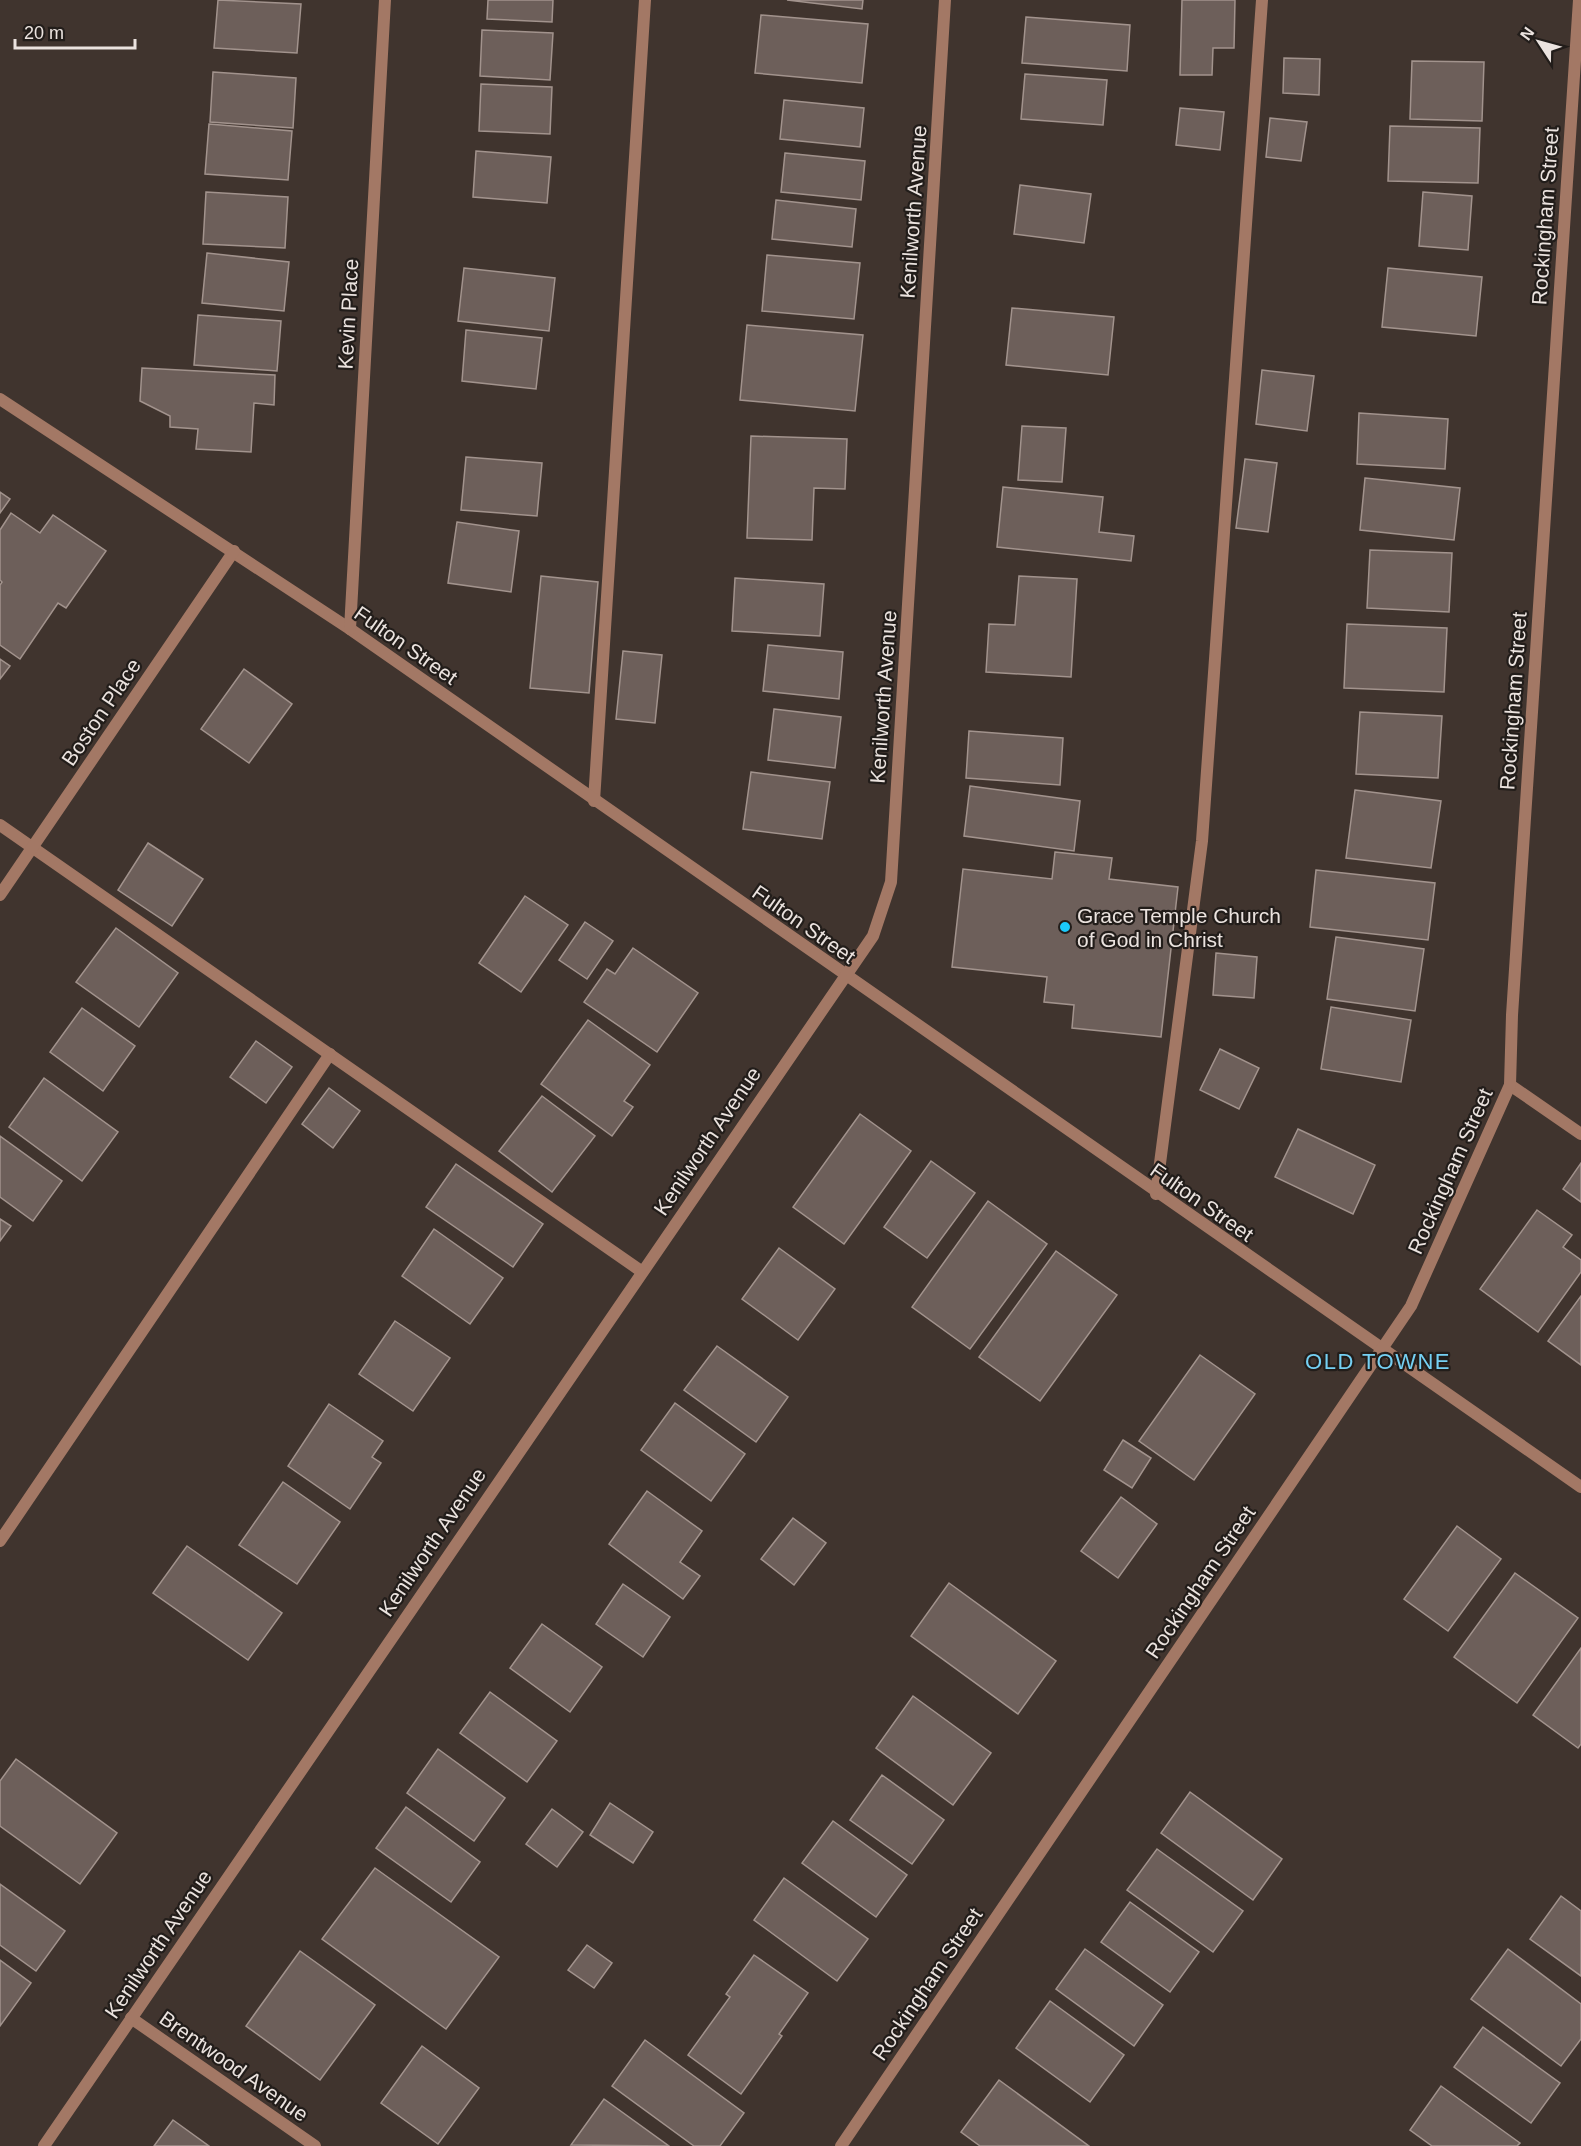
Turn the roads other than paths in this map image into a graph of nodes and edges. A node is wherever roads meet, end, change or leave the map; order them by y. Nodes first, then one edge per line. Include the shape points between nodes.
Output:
1 (385, 0) edge
2 (645, 0) edge
3 (945, 0) edge
4 (1262, 0) edge
5 (1579, 0) edge
6 (0, 399) edge
7 (234, 551) junction
8 (350, 629) junction
9 (594, 801) junction
10 (0, 825) edge
11 (33, 848) junction
12 (0, 896) edge
13 (843, 976) junction
14 (330, 1054) junction
15 (1510, 1085) junction
16 (1581, 1134) edge
17 (1156, 1194) junction
18 (641, 1271) junction
19 (1381, 1350) junction
20 (1581, 1487) edge
21 (0, 1541) edge
22 (130, 2018) junction
23 (44, 2146) edge
24 (315, 2146) edge
25 (841, 2146) edge

1 - 8 street, Kevin Place
2 - 9 street
3 - 13 street, Kenilworth Avenue via 891,882 873,936
4 - 17 street via 1202,841
5 - 15 street, Rockingham Street
6 - 7 street, Fulton Street
7 - 8 street, Fulton Street
7 - 11 street, Boston Place
8 - 9 street, Fulton Street
9 - 13 street, Fulton Street
10 - 11 street
11 - 12 street, Boston Place
11 - 14 street
13 - 17 street, Fulton Street
13 - 18 street, Kenilworth Avenue
14 - 18 street
14 - 21 street
15 - 16 street
15 - 19 street, Rockingham Street via 1411,1306
17 - 19 street, Fulton Street
18 - 22 street, Kenilworth Avenue
19 - 20 street, Fulton Street
19 - 25 street, Rockingham Street
22 - 23 street, Kenilworth Avenue
22 - 24 street, Brentwood Avenue

